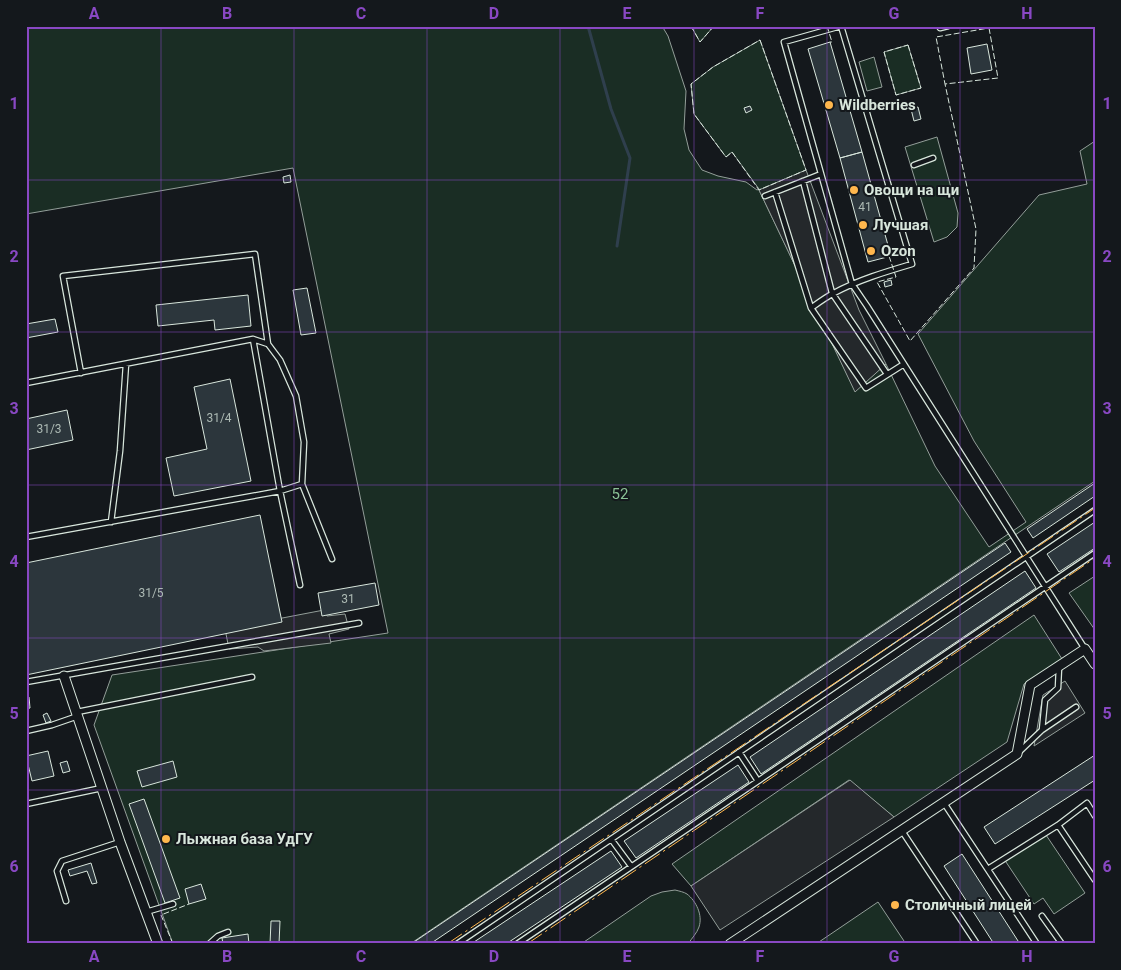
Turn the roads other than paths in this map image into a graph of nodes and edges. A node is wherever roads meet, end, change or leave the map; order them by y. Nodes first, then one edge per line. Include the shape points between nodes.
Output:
1 (841, 26) edge
2 (939, 26) edge
3 (948, 26) edge
4 (933, 158) dead end
5 (914, 165) dead end
6 (821, 174) junction
7 (802, 181) junction
8 (775, 192) junction
9 (765, 196) dead end
10 (852, 284) junction
11 (832, 294) junction
12 (811, 308) junction
13 (254, 339) junction
14 (268, 344) junction
15 (126, 364) junction
16 (904, 364) junction
17 (81, 373) junction
18 (887, 374) junction
19 (26, 384) edge
20 (302, 484) junction
21 (280, 490) junction
22 (1095, 510) edge
23 (111, 522) junction
24 (26, 537) edge
25 (1095, 552) edge
26 (1026, 557) junction
27 (332, 558) dead end
28 (300, 586) dead end
29 (1045, 586) junction
30 (359, 623) dead end
31 (1085, 649) junction
32 (1095, 664) edge
33 (1059, 666) junction
34 (64, 676) junction
35 (252, 677) dead end
36 (26, 682) edge
37 (1076, 707) dead end
38 (77, 714) junction
39 (1042, 730) junction
40 (26, 731) edge
41 (738, 752) junction
42 (1018, 754) junction
43 (758, 781) junction
44 (102, 788) junction
45 (944, 803) junction
46 (26, 804) edge
47 (1095, 816) edge
48 (1058, 825) junction
49 (902, 831) junction
50 (611, 839) junction
51 (120, 842) junction
52 (631, 866) junction
53 (988, 869) junction
54 (1095, 880) edge
55 (66, 901) dead end
56 (173, 904) dead end
57 (146, 912) junction
58 (1042, 916) dead end
59 (228, 932) dead end
60 (158, 944) edge
61 (209, 944) edge
62 (457, 944) edge
63 (517, 944) edge
64 (730, 944) edge
65 (977, 944) edge
66 (1036, 944) edge
67 (1062, 944) edge

1 - 6 lane via 784,42
1 - 10 lane via 912,264
2 - 3 lane
4 - 5 lane
6 - 7 lane
6 - 10 lane
7 - 8 lane
7 - 11 lane
8 - 9 lane
8 - 12 lane
10 - 11 lane
10 - 16 lane
11 - 12 lane
11 - 18 lane
12 - 18 lane via 866,388
13 - 14 lane
13 - 15 lane
13 - 21 lane
14 - 17 lane via 255,254 63,276
14 - 20 lane via 280,360 296,396 304,442
15 - 17 lane
15 - 23 lane
16 - 18 lane
16 - 26 lane
17 - 19 lane
20 - 21 lane
20 - 27 lane
21 - 23 lane
21 - 28 lane
22 - 26 lane
23 - 24 lane
25 - 29 lane
26 - 29 lane
26 - 41 lane
29 - 31 lane
29 - 43 lane
30 - 34 lane
31 - 32 street
31 - 33 street
33 - 39 lane via 1058,688 1045,700
33 - 42 street via 1030,685
34 - 36 lane
34 - 38 street
35 - 38 lane
37 - 39 lane
38 - 40 lane via 52,725
38 - 44 street
39 - 42 lane
41 - 43 lane
41 - 50 lane
42 - 45 street
43 - 52 lane
44 - 46 lane
44 - 51 street
45 - 49 street
45 - 53 lane
47 - 48 lane via 1087,803
48 - 53 lane
48 - 54 lane
49 - 64 street
49 - 65 lane
50 - 52 lane
50 - 62 lane
51 - 55 lane via 62,861 57,871
51 - 57 street
52 - 63 lane
53 - 66 lane
56 - 57 lane
57 - 60 street
58 - 67 lane
59 - 61 lane

